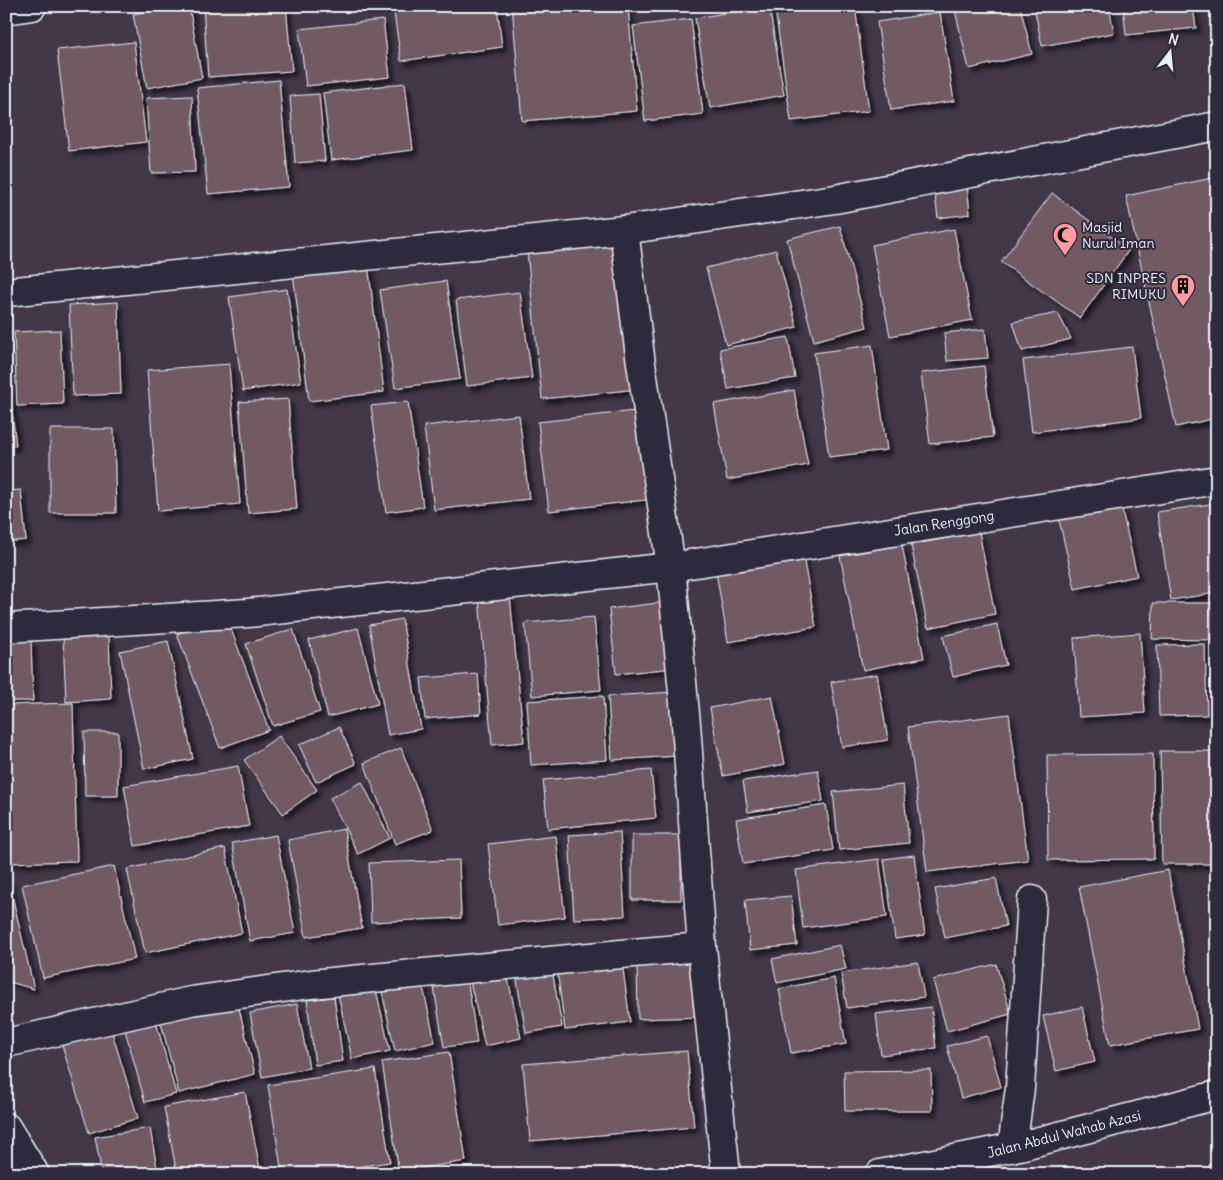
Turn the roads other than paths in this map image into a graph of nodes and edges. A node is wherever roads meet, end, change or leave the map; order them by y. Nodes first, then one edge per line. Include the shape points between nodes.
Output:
1 (32, 6) edge
2 (6, 10) edge
3 (1217, 126) edge
4 (624, 230) junction
5 (6, 292) edge
6 (1217, 480) edge
7 (671, 566) junction
8 (6, 628) edge
9 (1032, 900) dead end
10 (702, 948) junction
11 (6, 1043) edge
12 (1217, 1096) edge
13 (6, 1127) edge
14 (1012, 1148) junction
15 (35, 1174) edge
16 (726, 1174) edge
17 (880, 1174) edge

1 - 2 street
3 - 4 street via 835,199
4 - 5 street
4 - 7 street
6 - 7 street, Jalan Renggong
7 - 8 street, Jalan Renggong via 248,613
7 - 10 street
9 - 14 street via 1021,1079
10 - 11 street via 301,985 190,1001
10 - 16 street
12 - 14 street, Jalan Abdul Wahab Azasi
13 - 15 street
14 - 17 street, Jalan Abdul Wahab Azasi

